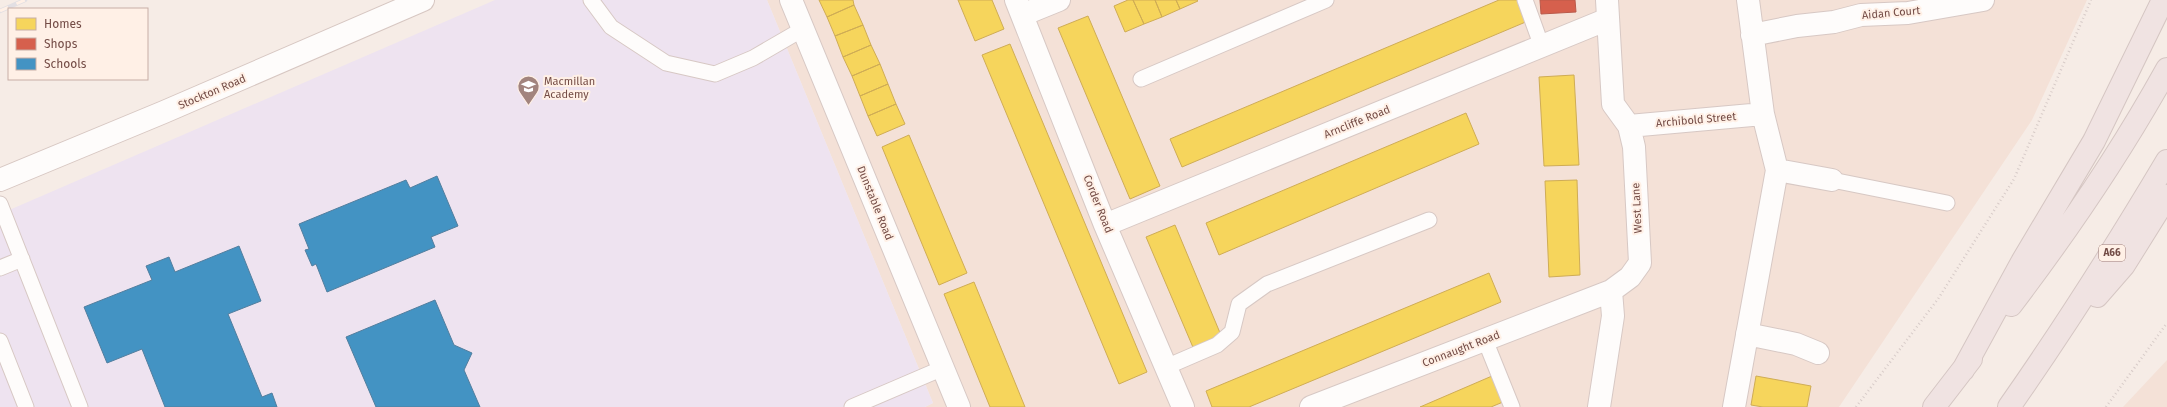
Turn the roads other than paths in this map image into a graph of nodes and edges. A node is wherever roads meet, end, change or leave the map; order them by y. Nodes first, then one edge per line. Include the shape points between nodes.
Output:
1 (423, 0) edge
2 (591, 0) edge
3 (791, 0) edge
4 (1059, 0) edge
5 (1326, 0) edge
6 (1525, 0) edge
7 (1748, 0) edge
8 (1983, 0) edge
9 (2163, 0) edge
10 (1019, 8) edge
11 (1608, 10) edge
12 (803, 30) junction
13 (1752, 35) junction
14 (1542, 47) junction
15 (2167, 69) edge
16 (1141, 79) dead end
17 (1763, 114) junction
18 (1629, 126) junction
19 (2167, 161) edge
20 (1777, 170) junction
21 (0, 180) edge
22 (1832, 180) joint
23 (2167, 196) edge
24 (1947, 203) dead end
25 (0, 204) edge
26 (1429, 220) dead end
27 (1106, 225) junction
28 (22, 259) junction
29 (0, 268) edge
30 (1611, 291) junction
31 (1747, 334) junction
32 (1485, 340) junction
33 (0, 341) edge
34 (2054, 342) junction
35 (1818, 353) dead end
36 (1166, 366) junction
37 (943, 368) junction
38 (1962, 370) junction
39 (26, 407) edge
40 (80, 407) edge
41 (852, 407) edge
42 (959, 407) edge
43 (1183, 407) edge
44 (1311, 407) edge
45 (1512, 407) edge
46 (1599, 407) edge
47 (1734, 407) edge
48 (1934, 407) edge
49 (2009, 407) edge

1 - 21 street, Stockton Road
2 - 12 lane via 611,27 666,63 715,74 753,58
3 - 12 street, Dunstable Road
4 - 10 street
5 - 16 lane
6 - 14 lane
7 - 13 street
8 - 13 street, Aidan Court via 1908,14 1861,14 1834,22
9 - 38 highway via 2094,141
10 - 27 street, Corder Road
11 - 14 street, Arncliffe Road
11 - 18 street, West Lane via 1613,104
12 - 37 street, Dunstable Road
13 - 17 street
14 - 27 street, Arncliffe Road
15 - 38 highway via 2134,129 2057,244
17 - 18 street, Archibold Street
17 - 20 street
18 - 30 street, West Lane via 1634,147 1640,263 1630,277
19 - 34 highway, A66
20 - 22 street
20 - 31 street
22 - 24 lane
23 - 34 highway, A66 via 2124,265
25 - 28 lane
26 - 36 lane via 1267,284 1239,304 1232,332 1217,345
27 - 36 street, Corder Road
28 - 29 lane
28 - 40 lane
30 - 32 street, Connaught Road
30 - 46 street via 1613,316
31 - 35 street via 1796,344
31 - 47 street
32 - 44 street, Connaught Road
32 - 45 lane
33 - 39 lane
34 - 49 highway, A66
36 - 43 street, Corder Road
37 - 41 lane
37 - 42 street, Dunstable Road
38 - 48 highway

